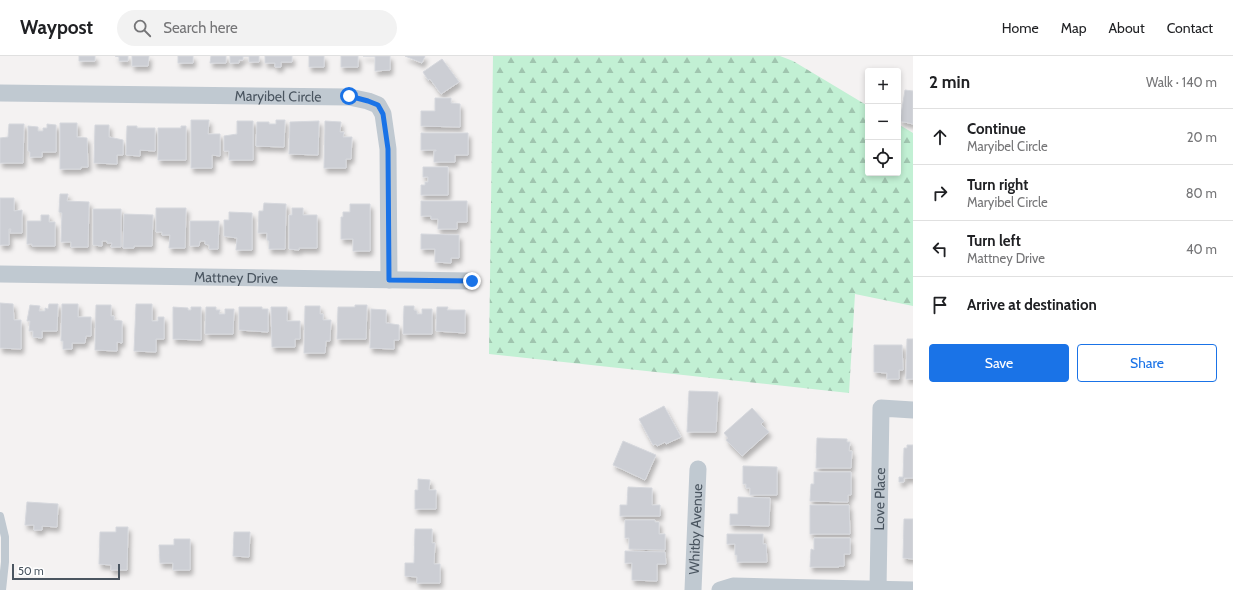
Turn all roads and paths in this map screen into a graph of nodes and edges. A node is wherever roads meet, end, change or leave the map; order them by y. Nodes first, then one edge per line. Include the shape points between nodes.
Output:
1 (0, 93) edge
2 (0, 274) edge
3 (389, 280) junction
4 (472, 281) dead end
5 (913, 410) edge
6 (698, 469) dead end
7 (0, 516) edge
8 (878, 589) edge
9 (2, 590) edge
10 (693, 590) edge
11 (720, 590) edge
12 (913, 590) edge

1 - 3 street, Maryibel Circle via 349,96 378,105 383,114 388,149
2 - 3 street, Mattney Drive
3 - 4 street, Mattney Drive
5 - 8 street, Love Place via 881,408
6 - 10 street, Whitby Avenue
7 - 9 lane via 5,537
8 - 11 street via 733,586
8 - 12 street

